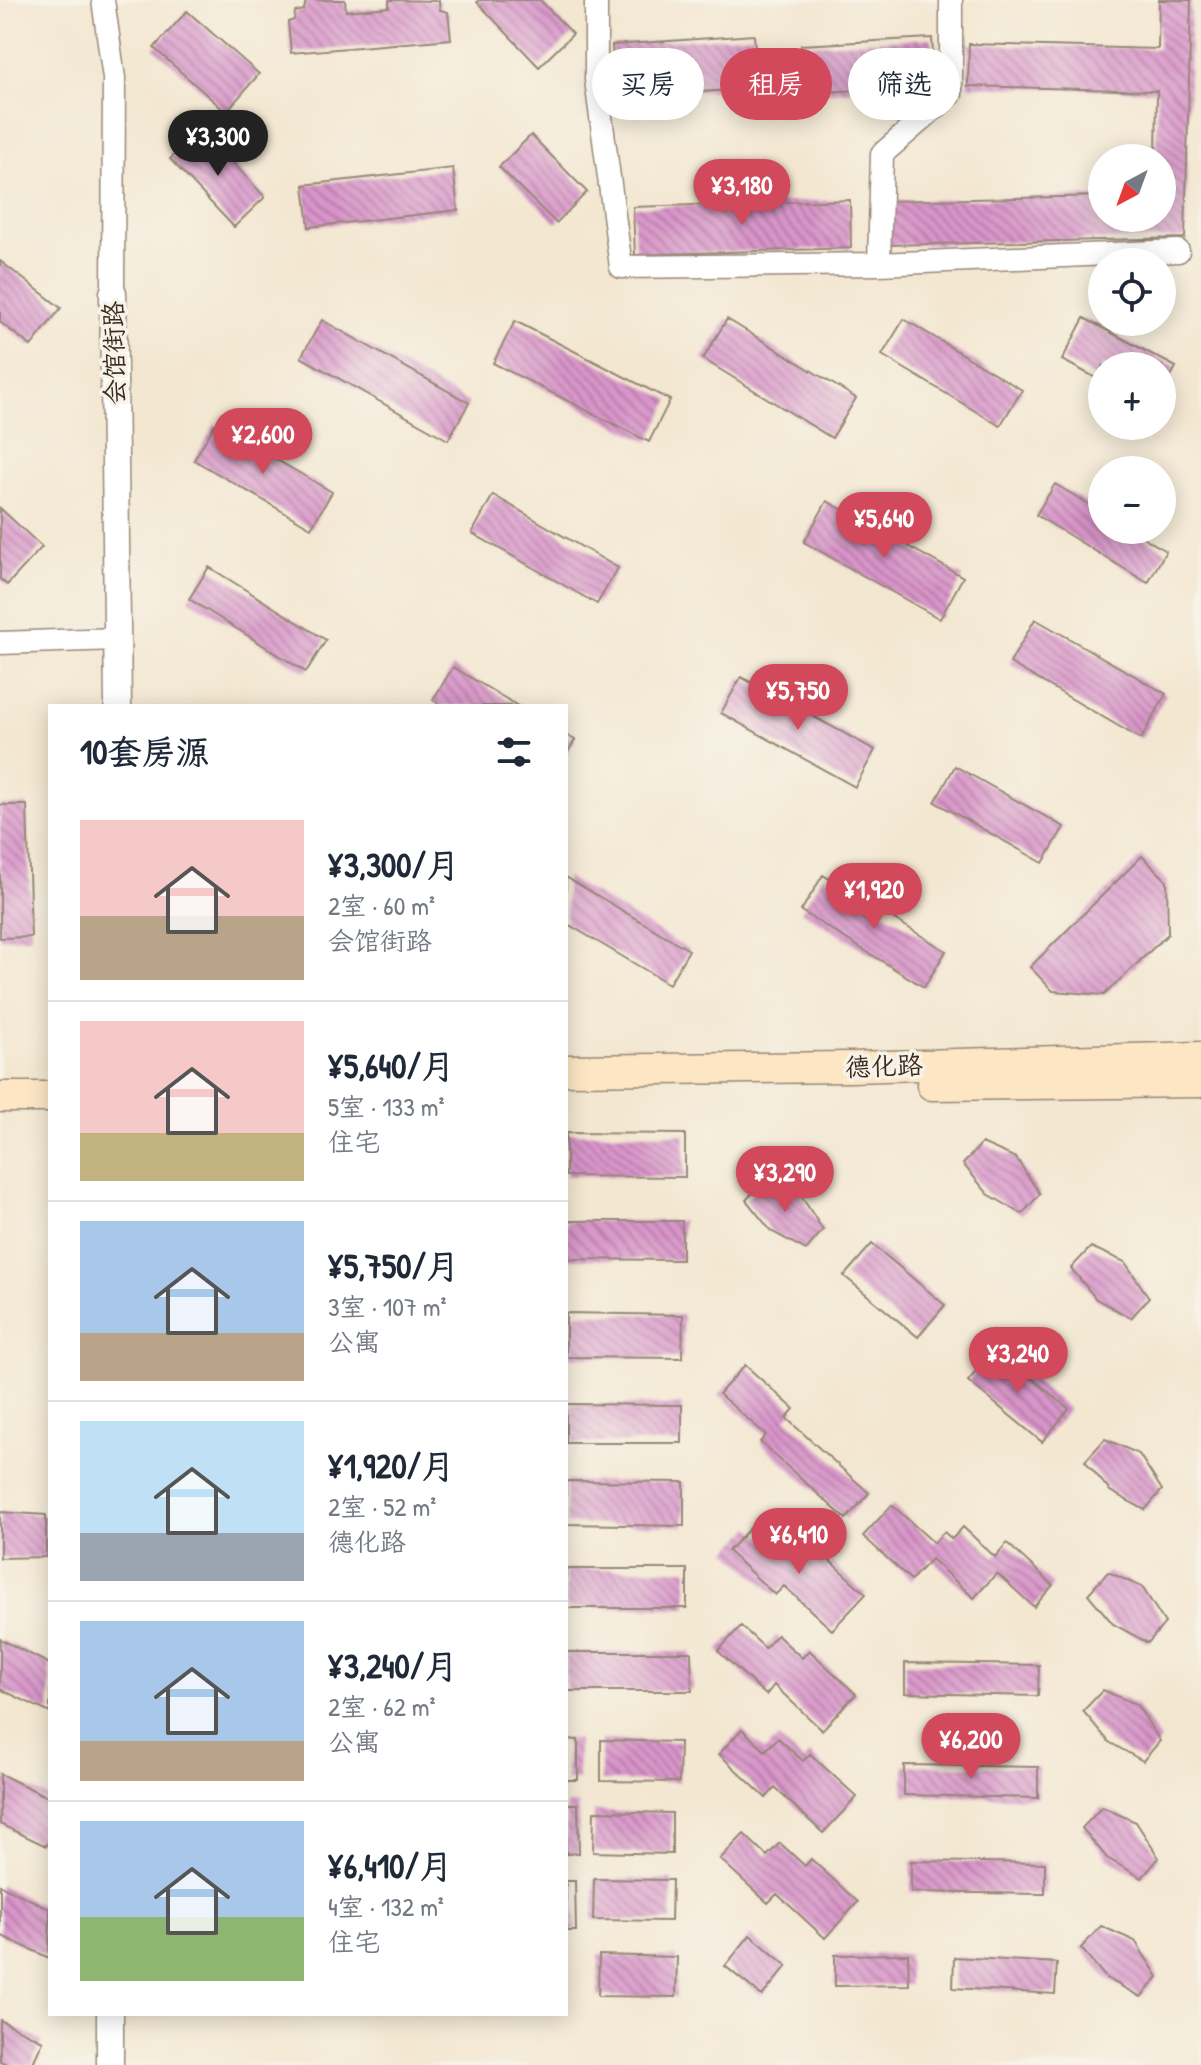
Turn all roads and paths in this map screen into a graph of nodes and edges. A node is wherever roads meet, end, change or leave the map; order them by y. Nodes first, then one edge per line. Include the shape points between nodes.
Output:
1 (103, 0) edge
2 (596, 0) edge
3 (951, 0) edge
4 (1178, 251) dead end
5 (879, 264) junction
6 (113, 293) joint
7 (117, 639) junction
8 (0, 643) edge
9 (118, 704) edge
10 (1201, 1057) edge
11 (568, 1070) edge
12 (0, 1076) edge
13 (48, 1076) edge
14 (1201, 1082) edge
15 (568, 1090) edge
16 (0, 1097) edge
17 (48, 1097) edge
18 (110, 2016) edge
19 (110, 2065) edge

1 - 6 street, 会馆街路 via 114,78
2 - 5 street via 596,80 621,267
3 - 5 street via 951,94 882,154
4 - 5 street
6 - 7 street, 会馆街路
7 - 8 street
7 - 9 street, 会馆街路
10 - 11 main road, 德化路
12 - 13 main road
14 - 15 main road, 德化路
16 - 17 main road
18 - 19 street

